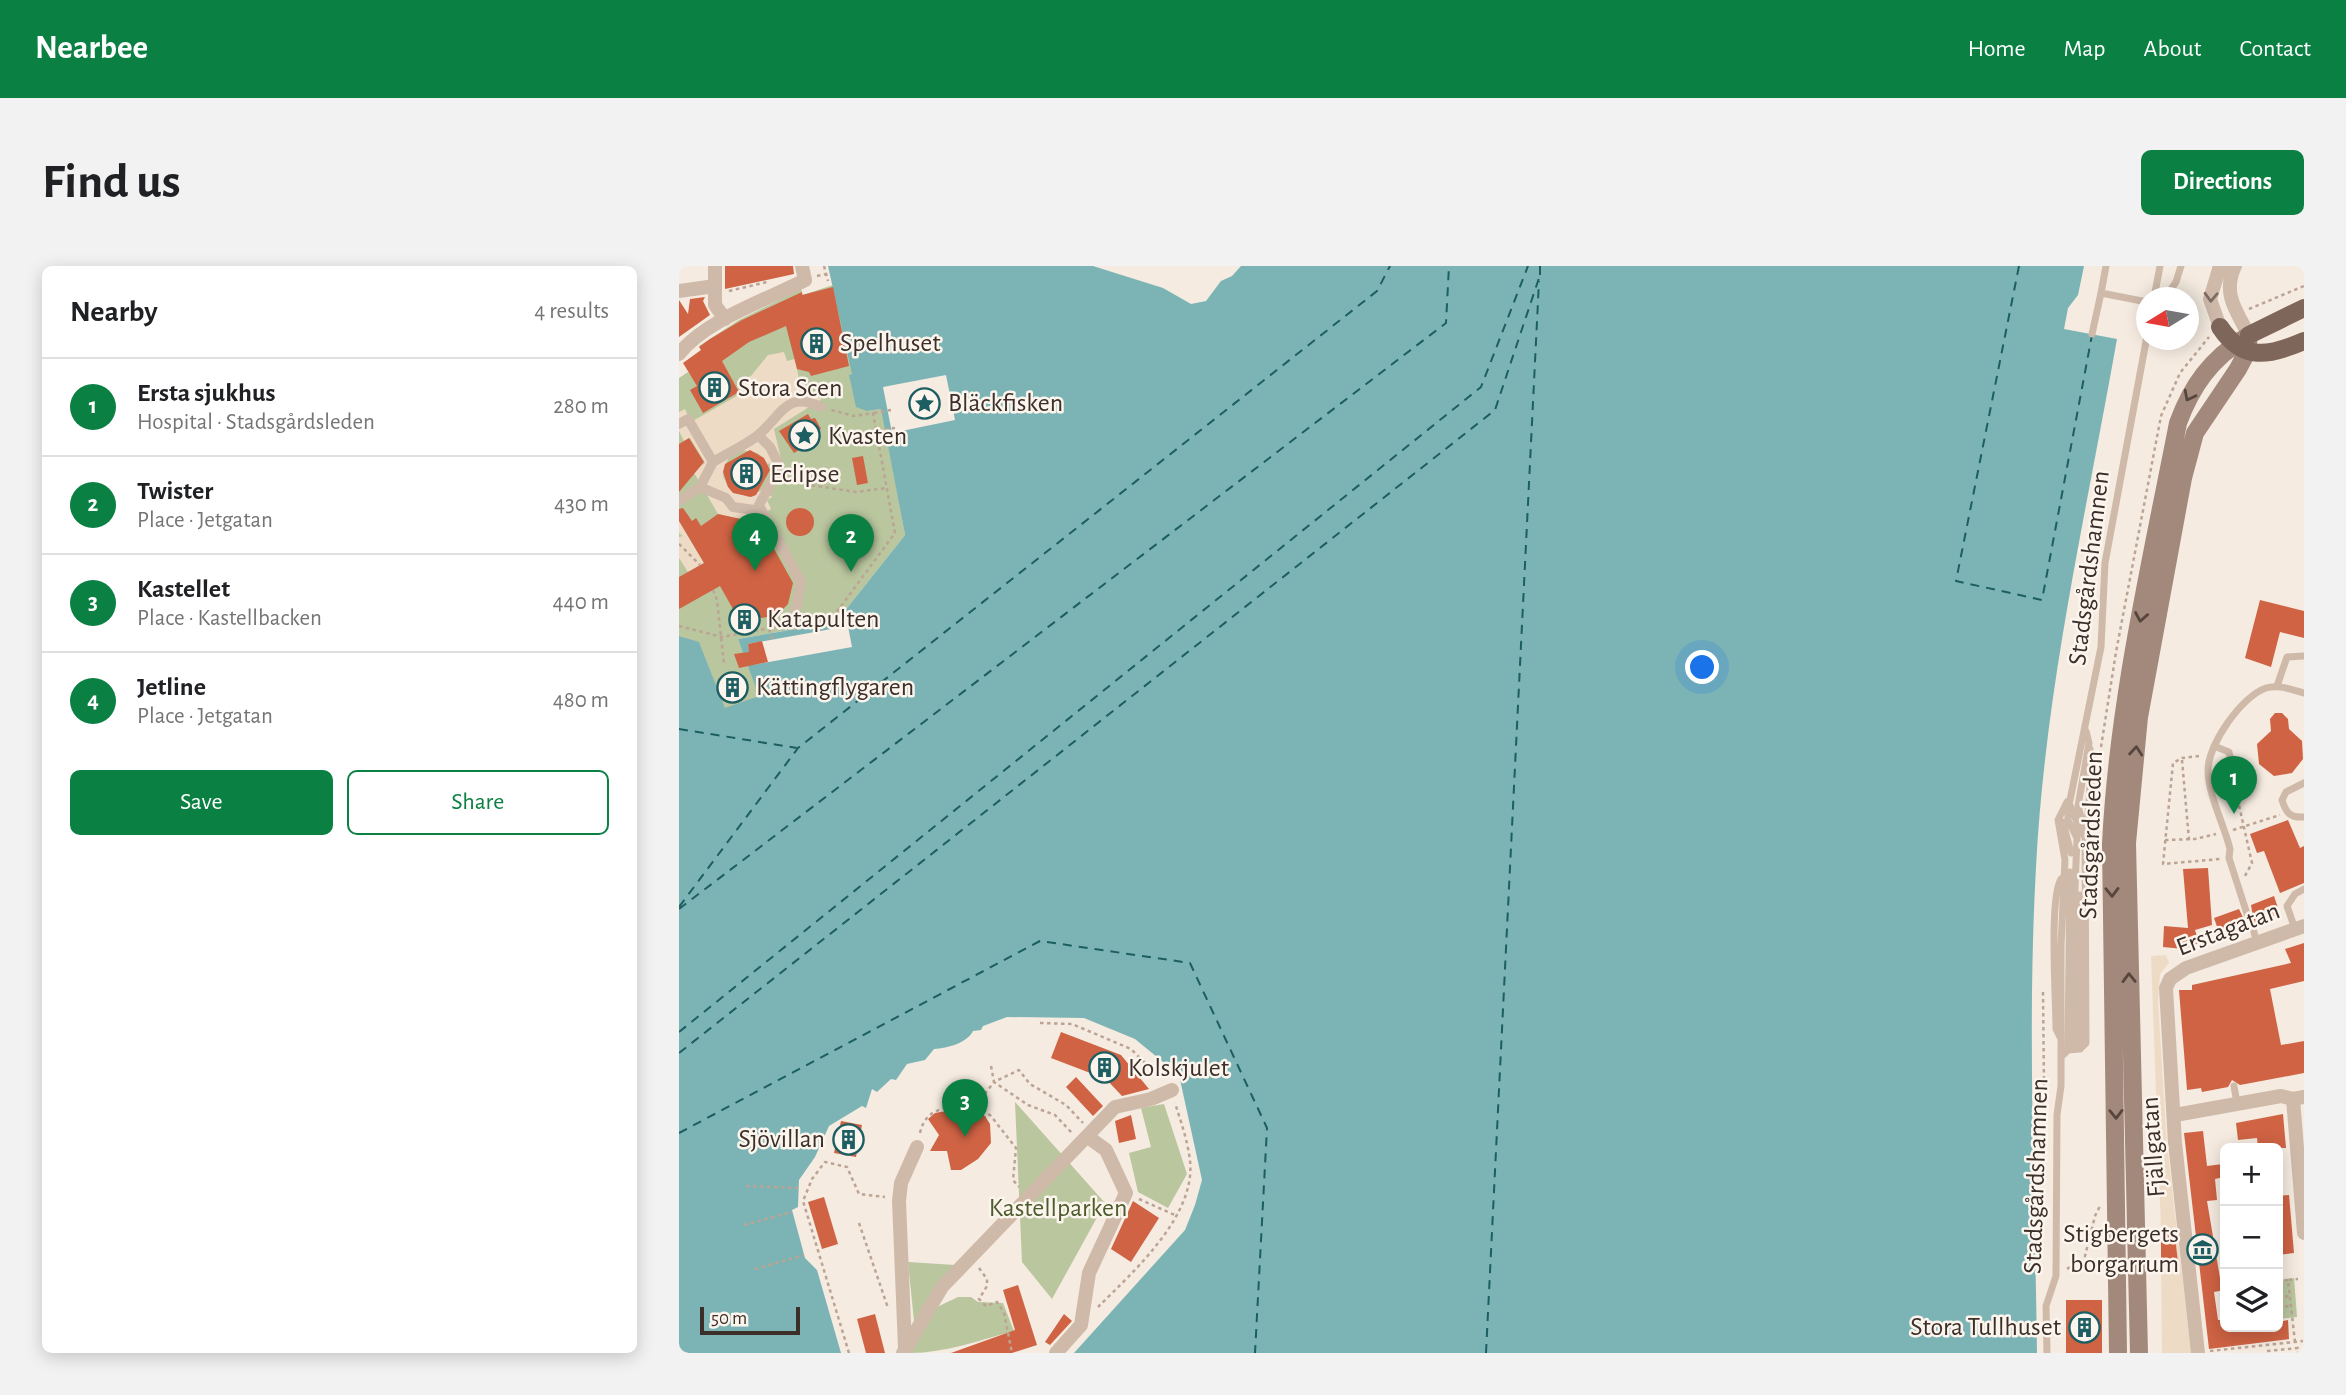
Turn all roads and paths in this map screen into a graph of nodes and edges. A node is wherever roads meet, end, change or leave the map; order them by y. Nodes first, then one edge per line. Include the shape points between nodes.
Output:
1 (715, 266) edge
2 (802, 266) edge
3 (824, 266) edge
4 (2106, 266) edge
5 (2160, 266) edge
6 (2181, 266) edge
7 (2220, 266) edge
8 (2235, 266) edge
9 (828, 281) dead end
10 (768, 282) dead end
11 (747, 287) junction
12 (2156, 287) edge
13 (2173, 287) edge
14 (715, 290) junction
15 (679, 291) edge
16 (748, 292) dead end
17 (2101, 293) junction
18 (2136, 300) edge
19 (2304, 308) edge
20 (725, 319) junction
21 (2220, 327) joint
22 (2092, 334) dead end
23 (2304, 341) edge
24 (2243, 344) junction
25 (2286, 348) junction
26 (2144, 350) edge
27 (679, 354) edge
28 (2227, 385) junction
29 (821, 407) joint
30 (891, 410) dead end
31 (873, 414) junction
32 (679, 424) edge
33 (895, 428) dead end
34 (876, 430) junction
35 (758, 435) junction
36 (713, 461) junction
37 (775, 476) junction
38 (700, 487) junction
39 (887, 488) junction
40 (679, 501) edge
41 (760, 508) junction
42 (679, 544) edge
43 (700, 565) dead end
44 (713, 590) dead end
45 (817, 621) junction
46 (793, 625) junction
47 (679, 626) edge
48 (769, 628) junction
49 (819, 631) dead end
50 (722, 636) junction
51 (772, 639) dead end
52 (2304, 656) edge
53 (724, 664) dead end
54 (2277, 686) junction
55 (2304, 693) edge
56 (2086, 730) junction
57 (2214, 746) junction
58 (2210, 756) junction
59 (2182, 758) junction
60 (2304, 783) edge
61 (2237, 784) joint
62 (2066, 806) junction
63 (2286, 812) junction
64 (2304, 817) edge
65 (2245, 828) junction
66 (2235, 830) dead end
67 (2226, 832) junction
68 (2165, 840) junction
69 (2189, 840) junction
70 (2229, 858) junction
71 (2238, 888) junction
72 (2304, 889) edge
73 (2249, 920) dead end
74 (2299, 927) edge
75 (2170, 979) joint
76 (2043, 992) dead end
77 (1040, 1023) dead end
78 (2074, 1049) junction
79 (2061, 1058) junction
80 (991, 1066) dead end
81 (994, 1082) junction
82 (2234, 1086) dead end
83 (1172, 1090) junction
84 (2298, 1098) edge
85 (2237, 1104) junction
86 (976, 1105) junction
87 (2175, 1115) junction
88 (1088, 1138) junction
89 (917, 1147) joint
90 (2045, 1179) dead end
91 (746, 1186) dead end
92 (798, 1188) dead end
93 (1126, 1193) junction
94 (1028, 1196) junction
95 (2303, 1198) edge
96 (898, 1201) junction
97 (2102, 1201) dead end
98 (792, 1212) dead end
99 (1177, 1216) junction
100 (859, 1223) dead end
101 (744, 1225) dead end
102 (2304, 1233) edge
103 (804, 1255) dead end
104 (967, 1258) junction
105 (754, 1269) dead end
106 (2056, 1276) junction
107 (2298, 1279) dead end
108 (2283, 1280) edge
109 (2288, 1280) junction
110 (2290, 1296) junction
111 (2283, 1297) edge
112 (2291, 1306) junction
113 (2283, 1307) edge
114 (891, 1315) dead end
115 (1080, 1325) junction
116 (2303, 1341) edge
117 (2295, 1342) junction
118 (2266, 1345) junction
119 (904, 1351) edge
120 (2224, 1351) edge
121 (2202, 1352) edge
122 (2267, 1352) edge
123 (849, 1353) edge
124 (1012, 1353) edge
125 (1056, 1353) edge
126 (2047, 1353) edge
127 (2118, 1353) edge
128 (2139, 1353) edge
129 (2298, 1353) edge

1 - 14 street
2 - 20 street via 805,280
3 - 9 path
4 - 17 lane
5 - 12 lane
6 - 13 lane
7 -> 21 street via 2210,299
8 - 24 street via 2228,294
10 - 11 path
11 - 14 path
11 - 16 path
14 - 15 street
14 - 20 street via 715,305
17 - 18 lane
17 - 22 lane
19 - 24 main road
20 - 27 street via 686,344
21 - 24 main road
23 - 25 main road
24 - 25 main road
24 - 28 main road, Stadsgårdsleden
24 -> 127 main road, Stadsgårdsleden via 2220,354 2194,386 2178,423 2114,788
25 - 28 main road
26 - 56 lane, Stadsgårdshamnen via 2105,563 2101,647
128 -> 28 main road, Stadsgårdsleden via 2127,843 2139,717 2183,478 2195,433
29 - 31 path via 854,416
29 - 35 street via 805,400 791,403
30 - 31 path
31 - 34 path
32 - 36 street via 688,419
33 - 34 path
34 - 39 path
35 - 36 street
35 - 37 street via 778,461
36 - 38 street
37 - 39 path via 856,492
37 - 41 street
38 - 40 street
38 - 41 street via 733,506
39 - 45 path via 895,533 833,617
41 - 46 street via 801,582
42 - 43 path
44 - 50 path
45 - 46 path
45 - 49 path
46 - 48 path
47 - 50 path
48 - 50 path
48 - 51 path
50 - 53 path
52 - 54 lane via 2287,657
54 - 55 lane
54 - 57 lane via 2254,696 2226,724
56 - 62 lane, Stadsgårdshamnen
56 - 78 lane via 2089,743 2078,806 2085,832 2086,1044
57 - 58 lane
57 - 61 lane via 2229,752
58 - 59 path
58 - 67 lane via 2208,775
59 - 68 path via 2173,763
59 - 69 path
60 - 63 lane via 2282,800
61 - 65 path
62 - 78 lane via 2063,830 2072,847 2067,949
62 - 78 lane via 2082,833
62 - 79 lane, Stadsgårdshamnen via 2058,820 2065,860
63 - 64 lane
63 - 65 path
65 - 66 path
65 - 71 path via 2252,863
67 - 69 path
67 - 70 lane
68 - 69 path
68 - 70 path via 2163,864
70 - 71 lane
71 - 73 lane
72 - 74 lane via 2287,906
74 - 75 street, Erstagatan via 2255,936
75 - 87 street, Fjällgatan via 2165,998
76 - 90 path
77 - 83 path via 1072,1024 1131,1048
78 - 79 lane
79 - 106 lane, Stadsgårdshamnen
80 - 81 path
81 - 86 path
81 - 88 path
81 - 88 path via 1019,1070 1030,1084 1066,1105
82 - 85 lane
83 - 88 street via 1115,1107
83 - 99 path via 1191,1162 1189,1184
84 - 85 street via 2281,1096
84 - 95 street
85 - 87 street
86 - 89 path via 927,1115
86 - 94 path via 1016,1148 1013,1180
87 - 121 street, Fjällgatan
88 - 93 street via 1106,1150
88 - 94 street
89 - 96 street
91 - 92 path
93 - 99 path
93 - 115 street via 1089,1273
94 - 104 street
95 - 102 street
96 - 119 street
96 - 123 path via 859,1194 847,1167 825,1162 803,1201
97 - 106 path via 2085,1256
98 - 101 path
99 - 115 path via 1137,1269
100 - 114 path
103 - 105 path
104 - 119 street via 942,1287
104 - 124 path via 987,1279 978,1299 986,1306 997,1302 1004,1313
106 - 126 lane, Stadsgårdshamnen via 2046,1306
107 - 109 path
108 - 109 path
109 - 110 path
110 - 111 path
110 - 112 path
112 - 113 path
112 - 117 path
115 - 125 street
116 - 117 path
117 - 118 path
118 - 120 path
118 - 122 path
120 - 121 path
122 - 129 path via 2298,1348

